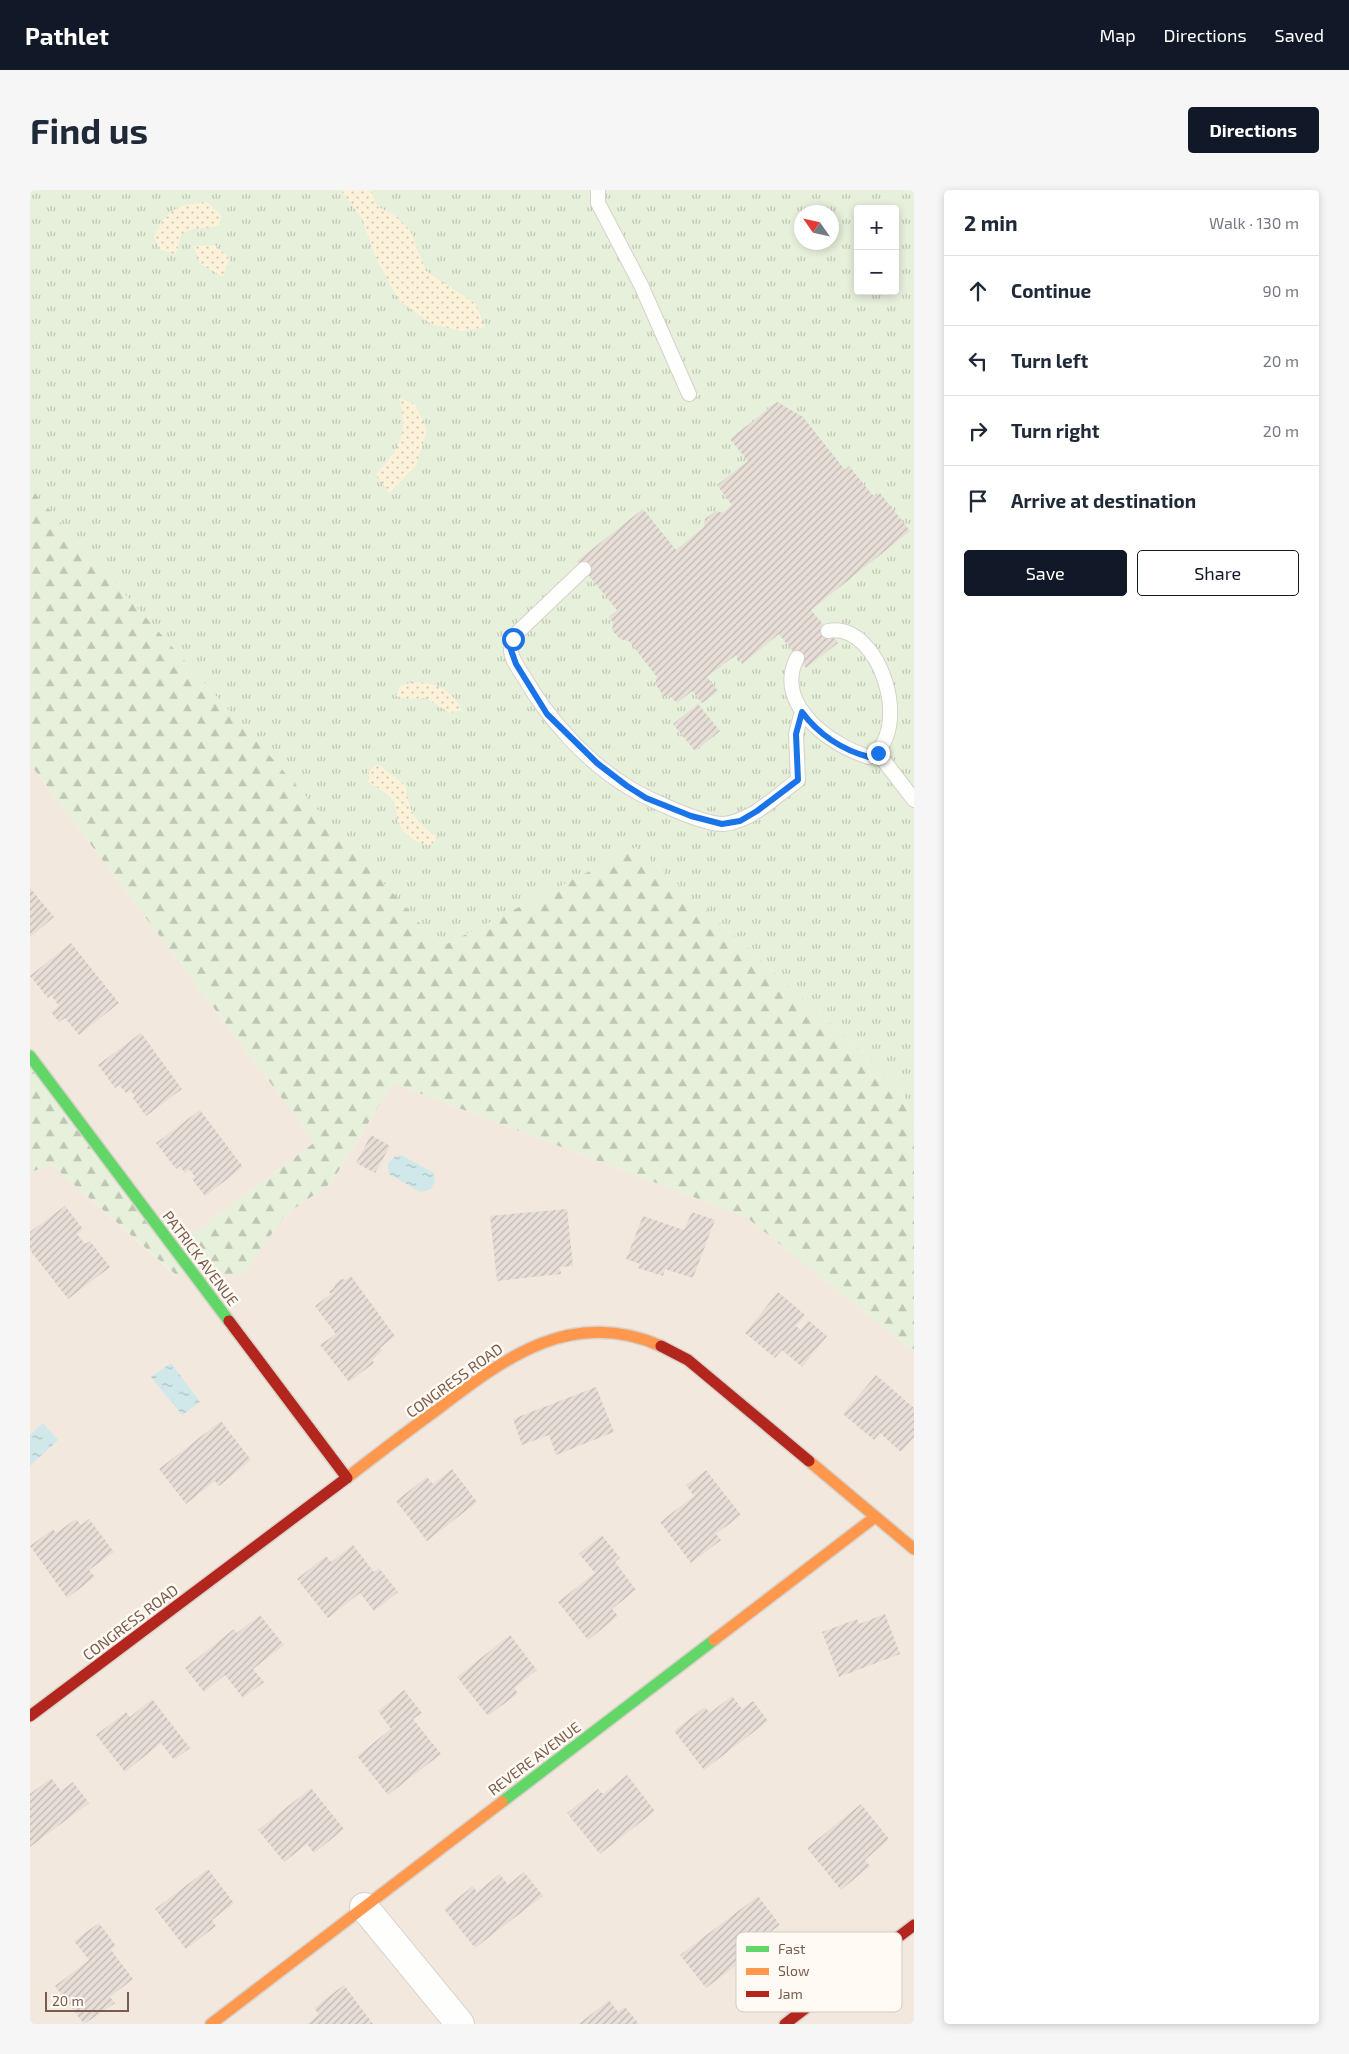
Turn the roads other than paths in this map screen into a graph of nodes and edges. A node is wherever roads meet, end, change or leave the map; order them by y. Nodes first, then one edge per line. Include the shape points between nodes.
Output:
1 (598, 190) edge
2 (689, 394) dead end
3 (584, 569) dead end
4 (828, 631) dead end
5 (797, 658) dead end
6 (802, 712) junction
7 (878, 753) junction
8 (914, 800) edge
9 (30, 1056) edge
10 (347, 1478) junction
11 (876, 1517) junction
12 (914, 1549) edge
13 (30, 1716) edge
14 (364, 1907) junction
15 (914, 1925) edge
16 (902, 1934) edge
17 (801, 2012) edge
18 (211, 2024) edge
19 (460, 2024) edge
20 (785, 2024) edge

1 - 2 lane via 598,203 641,286
3 - 6 lane via 518,632 511,650 547,714 597,763 627,786 646,798 707,821 722,824 740,821 798,780 796,734
4 - 7 lane via 846,631 859,638 875,657 887,680 894,716 889,735
5 - 6 lane via 793,684
6 - 7 lane via 839,746 869,757
7 - 8 lane
9 - 10 street, PATRICK AVENUE
10 - 11 street, CONGRESS ROAD via 493,1367 522,1349 552,1338 584,1333 618,1334 655,1343 688,1360
10 - 13 street, CONGRESS ROAD
11 - 12 street, CONGRESS ROAD
11 - 14 street, REVERE AVENUE
14 - 18 street, REVERE AVENUE
14 - 19 street
15 - 16 street
17 - 20 street

